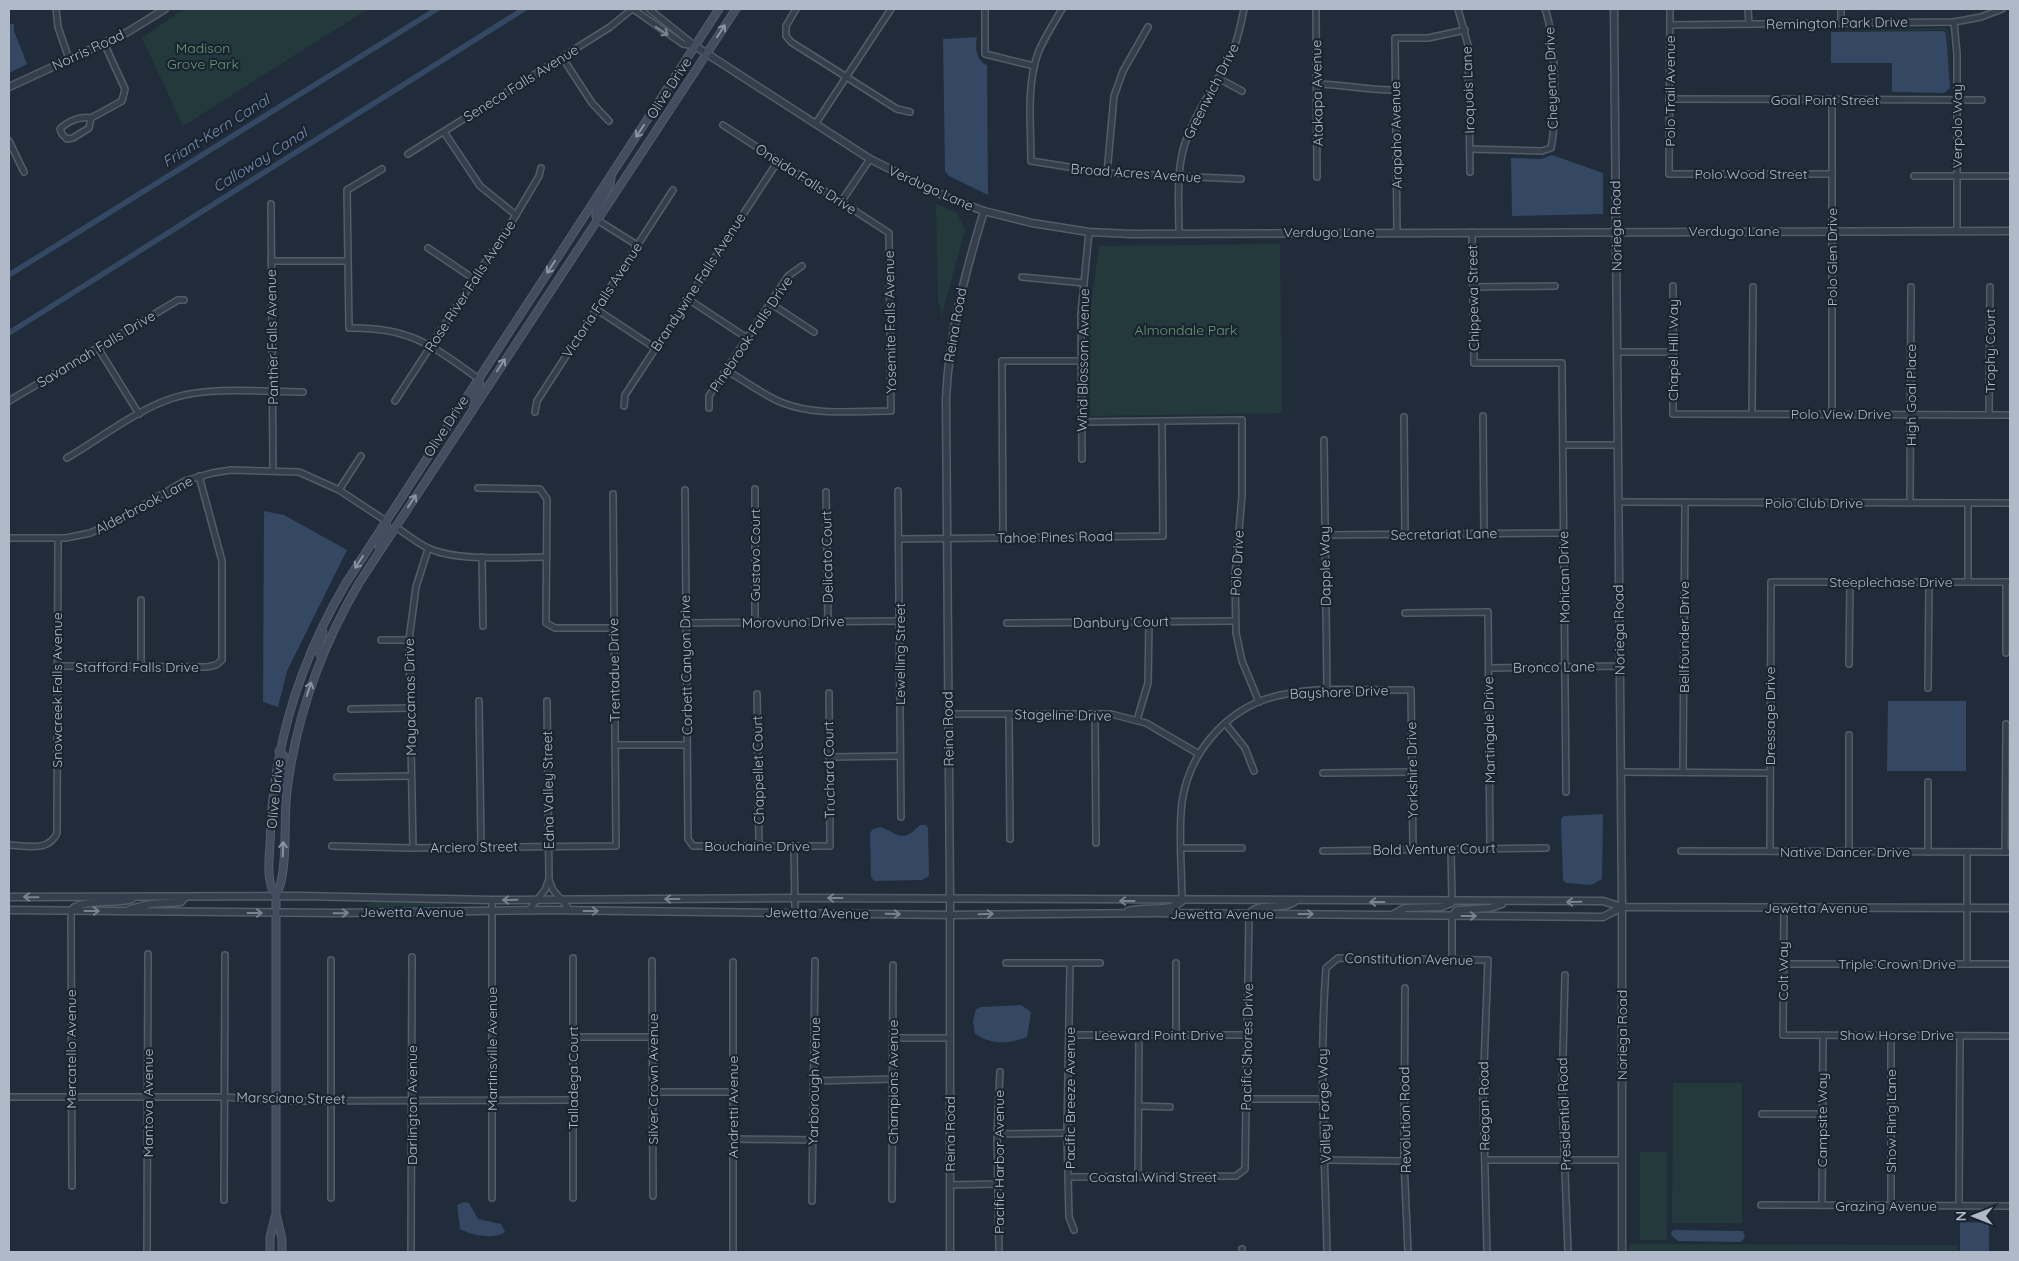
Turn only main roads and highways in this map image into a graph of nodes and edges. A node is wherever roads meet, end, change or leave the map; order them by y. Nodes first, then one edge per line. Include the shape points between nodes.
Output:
1 (719, 9) edge
2 (736, 9) edge
3 (611, 176) junction
4 (597, 220) junction
5 (478, 380) junction
6 (462, 426) junction
7 (412, 480) junction
8 (386, 521) junction
9 (396, 527) junction
10 (370, 566) junction
11 (331, 608) junction
12 (321, 657) junction
13 (279, 751) junction
14 (284, 813) junction
15 (276, 896) junction
16 (276, 1214) junction
17 (270, 1252) edge
18 (282, 1252) edge

1 -> 3 main road, Olive Drive
4 -> 2 main road, Olive Drive
3 - 4 main road via 612,184 596,211
3 -> 5 main road, Olive Drive
6 -> 4 main road, Olive Drive
5 - 6 main road via 480,385
5 - 7 main road, Olive Drive
9 -> 6 main road, Olive Drive
7 - 8 main road, Olive Drive
7 - 9 main road via 394,518
8 - 10 main road via 388,527
8 -> 11 main road, Olive Drive
9 - 10 main road, Olive Drive
10 - 12 main road, Olive Drive via 346,605
11 - 12 main road via 318,650
11 - 13 main road, Olive Drive via 302,673
14 -> 12 main road, Olive Drive via 295,741
13 - 14 main road via 284,756
13 - 15 main road, Olive Drive via 270,820 269,886
15 -> 14 main road, Olive Drive via 282,884
15 - 16 main road, Olive Drive
16 - 17 main road, Olive Drive
16 - 18 main road, Olive Drive

